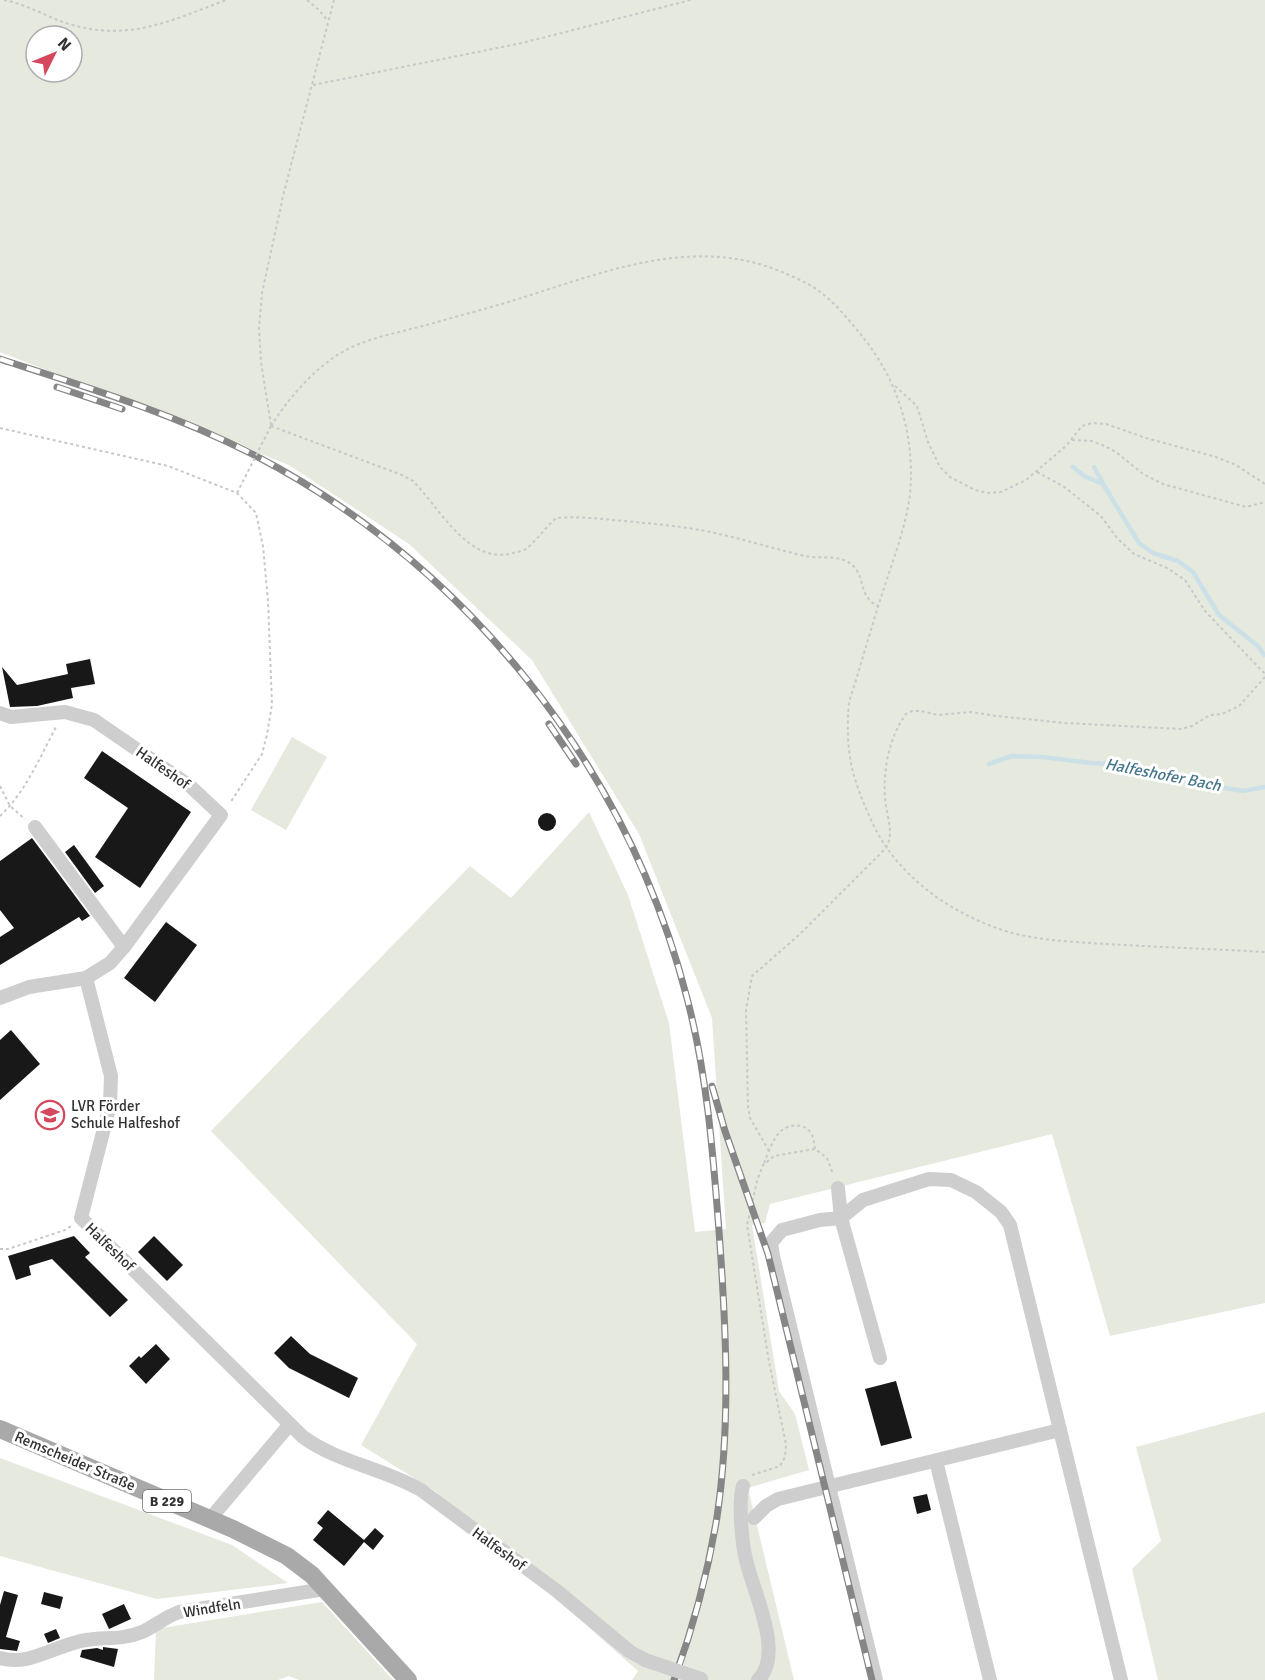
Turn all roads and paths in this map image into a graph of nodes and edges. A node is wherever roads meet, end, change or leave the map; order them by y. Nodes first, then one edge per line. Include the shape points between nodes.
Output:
1 (4, 0) edge
2 (226, 0) edge
3 (307, 0) edge
4 (334, 0) edge
5 (691, 0) edge
6 (328, 21) junction
7 (313, 85) junction
8 (893, 384) junction
9 (271, 426) junction
10 (0, 428) edge
11 (1072, 440) junction
12 (1037, 472) junction
13 (1265, 484) edge
14 (237, 493) junction
15 (1265, 502) edge
16 (878, 606) junction
17 (1265, 675) edge
18 (65, 712) junction
19 (0, 713) edge
20 (0, 786) edge
21 (10, 806) junction
22 (221, 815) junction
23 (0, 816) edge
24 (35, 827) joint
25 (886, 848) junction
26 (124, 947) junction
27 (1265, 952) edge
28 (86, 978) junction
29 (0, 998) edge
30 (815, 1149) dead end
31 (769, 1150) junction
32 (763, 1165) dead end
33 (838, 1188) dead end
34 (81, 1218) junction
35 (842, 1218) junction
36 (0, 1249) edge
37 (880, 1358) dead end
38 (290, 1424) junction
39 (0, 1429) edge
40 (1060, 1430) junction
41 (936, 1461) junction
42 (742, 1486) dead end
43 (829, 1487) junction
44 (754, 1518) dead end
45 (210, 1520) junction
46 (325, 1589) junction
47 (0, 1658) edge
48 (408, 1680) edge
49 (702, 1680) edge
50 (758, 1680) edge
51 (876, 1680) edge
52 (990, 1680) edge
53 (1121, 1680) edge

1 - 2 path via 69,24 115,32 154,26
3 - 6 path
4 - 6 path
5 - 7 path via 522,43
6 - 7 path
7 - 9 path via 262,293 260,352
8 - 9 path via 861,336 817,289 750,261 690,255 628,266 360,343 326,364 296,393
8 - 12 path via 917,406 940,467 962,484 988,493 1001,492
8 - 16 path via 908,437 910,487 905,519
9 - 14 path, bridge
9 - 16 path via 413,480 460,536 491,556 525,550 556,518 576,516 689,528 808,557 846,561 855,567 869,602
10 - 14 path via 168,466
11 - 12 path
11 - 13 path via 1082,426 1106,424 1216,457
11 - 15 path via 1105,446 1162,484 1246,507
12 - 17 path via 1063,486 1101,516 1134,554 1185,580 1205,611
14 - 22 path via 256,513 263,546 272,704 262,754
16 - 25 path via 849,702 847,742 859,791
17 - 25 path via 1239,706 1181,729 912,711 906,714 894,736 885,771 891,837
18 - 19 street, Halfeshof via 10,717
18 - 21 path
18 - 22 street, Halfeshof via 94,720 190,786
20 - 21 path
21 - 23 path
21 - 24 path
22 - 26 street
24 - 26 street
25 - 27 path via 937,898 978,921 1017,934 1076,942
25 - 31 path via 752,976 746,1010 748,1107 750,1118
26 - 28 street via 110,963
28 - 29 street via 29,987
28 - 34 street, Halfeshof via 110,1067 111,1087 110,1105
30 - 31 path via 811,1132 794,1125 781,1131
31 - 32 path
33 - 35 street
34 - 36 path via 65,1230
34 - 38 street, Halfeshof
35 - 37 street
35 - 40 street via 862,1200 929,1179 951,1180 976,1192 1001,1212 1010,1225
35 - 43 street via 799,1224 782,1230 771,1243
38 - 45 street
38 - 49 street, Halfeshof, bridge via 329,1452 421,1490 557,1591 629,1651
39 - 45 main road, Remscheider Straße / B 229
40 - 41 street
40 - 53 street
41 - 43 street
41 - 52 street
42 - 50 street via 744,1552 769,1651 768,1665
43 - 44 street via 778,1499
43 - 51 street
45 - 46 main road, Remscheider Straße / B 229 via 287,1556
46 - 47 street, Windfeln via 179,1612 129,1636 84,1640 22,1659
46 - 48 main road, Remscheider Straße / B 229

